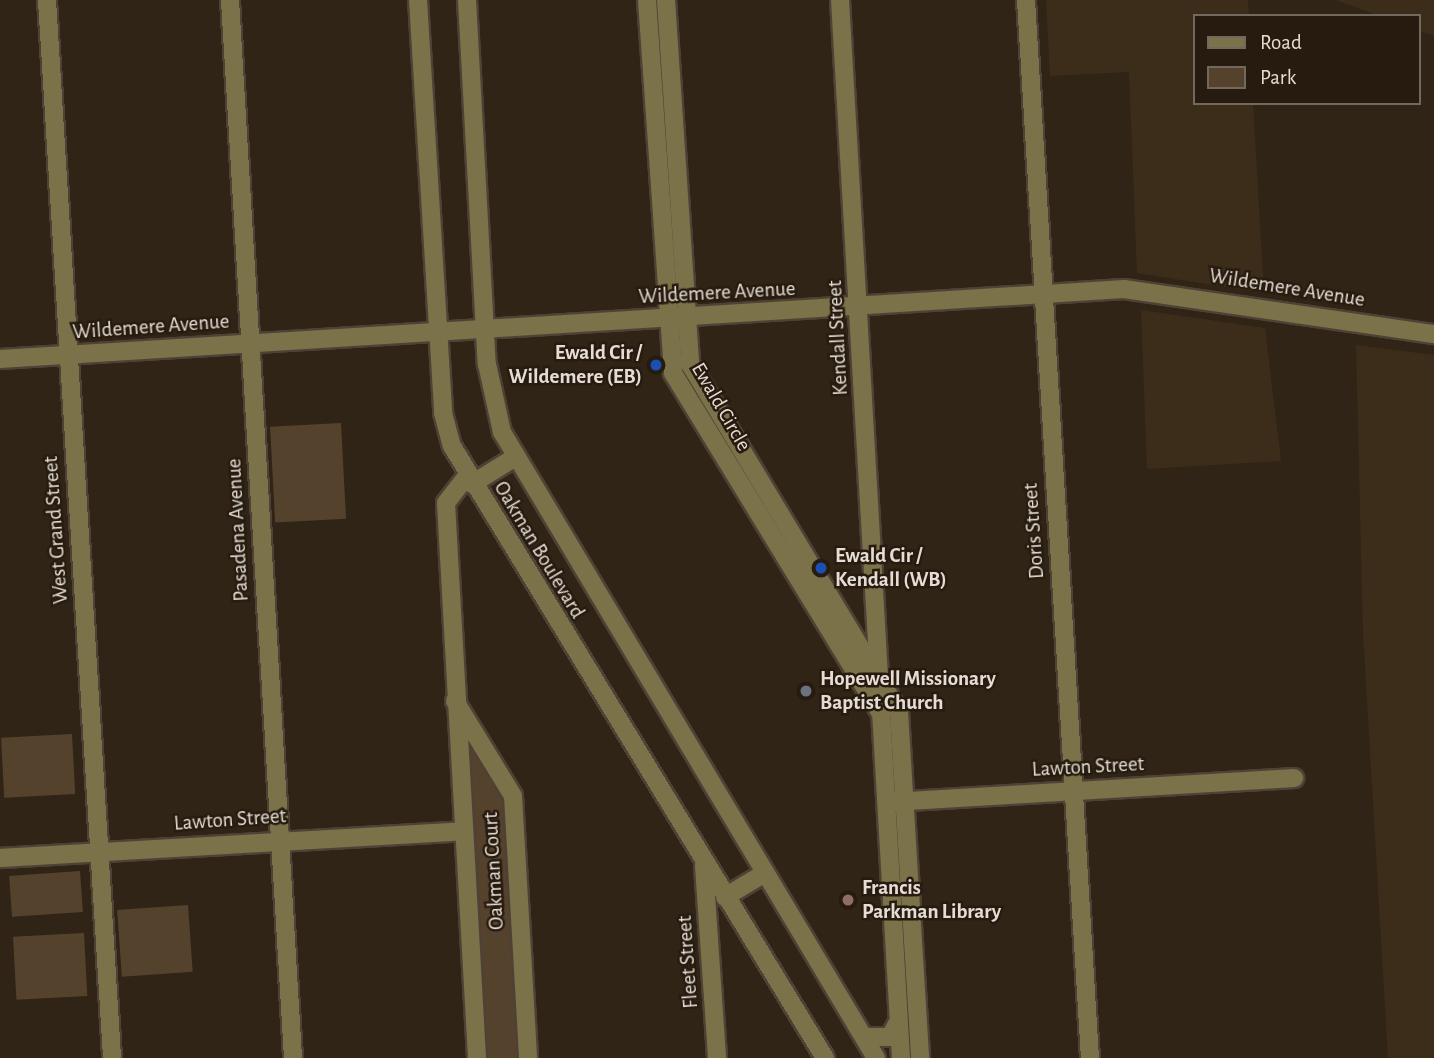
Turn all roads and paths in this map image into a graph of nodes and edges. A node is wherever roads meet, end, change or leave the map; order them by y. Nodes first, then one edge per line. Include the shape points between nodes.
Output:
1 (47, 0) edge
2 (230, 0) edge
3 (418, 0) edge
4 (467, 0) edge
5 (647, 0) edge
6 (666, 0) edge
7 (841, 0) edge
8 (1026, 0) edge
9 (1042, 292) junction
10 (859, 307) junction
11 (685, 317) junction
12 (666, 319) junction
13 (486, 330) junction
14 (438, 333) junction
15 (1434, 334) edge
16 (251, 344) junction
17 (68, 355) junction
18 (0, 359) edge
19 (514, 458) junction
20 (470, 480) junction
21 (880, 674) junction
22 (453, 698) junction
23 (879, 711) junction
24 (1294, 778) dead end
25 (1073, 790) junction
26 (904, 801) junction
27 (885, 802) junction
28 (463, 831) junction
29 (279, 839) junction
30 (99, 852) junction
31 (0, 858) edge
32 (704, 864) junction
33 (765, 873) junction
34 (725, 897) junction
35 (898, 1023) junction
36 (864, 1037) junction
37 (112, 1058) edge
38 (293, 1058) edge
39 (477, 1058) edge
40 (528, 1058) edge
41 (717, 1058) edge
42 (825, 1058) edge
43 (876, 1058) edge
44 (901, 1058) edge
45 (920, 1058) edge
46 (1090, 1058) edge

1 - 17 street, West Grand Street
2 - 16 street, Pasadena Avenue
3 - 14 street, Oakman Boulevard
4 - 13 street, Oakman Boulevard
5 - 12 street, Ewald Circle
6 - 11 street, Ewald Circle
7 - 10 street, Kendall Street
8 - 9 street, Doris Street
9 - 10 street, Wildemere Avenue
9 - 15 street, Wildemere Avenue via 1160,291
9 - 25 street, Doris Street
10 - 11 street, Wildemere Avenue
10 - 21 street, Kendall Street
11 - 12 street, Wildemere Avenue
11 - 21 street, Ewald Circle via 695,374
12 - 13 street, Wildemere Avenue
12 - 23 street, Ewald Circle via 678,383
13 - 14 street, Wildemere Avenue
13 - 19 street, Oakman Boulevard via 491,392
14 - 16 street, Wildemere Avenue
14 - 20 street, Oakman Boulevard via 443,413
16 - 17 street, Wildemere Avenue
16 - 29 street, Pasadena Avenue
17 - 18 street, Wildemere Avenue
17 - 30 street, West Grand Street
19 - 20 street
19 - 33 street, Oakman Boulevard
20 - 22 street, Oakman Court via 446,503
20 - 32 street, Oakman Boulevard
21 - 23 street, Kendall Street
21 - 26 street, Kendall Street via 899,712
22 - 28 street, Oakman Court
22 - 40 street, Oakman Court via 513,796
23 - 27 street, Kendall Street
24 - 25 street, Lawton Street
25 - 26 street, Lawton Street
25 - 46 street, Doris Street
26 - 27 street, Lawton Street
26 - 45 street, Kendall Street
27 - 35 street, Kendall Street
28 - 29 street, Lawton Street
28 - 39 street, Oakman Court
29 - 30 street, Lawton Street
29 - 38 street, Pasadena Avenue
30 - 31 street, Lawton Street
30 - 37 street, West Grand Street
32 - 34 street, Oakman Boulevard
32 - 41 street, Fleet Street
33 - 34 street
33 - 36 street, Oakman Boulevard
34 - 42 street, Oakman Boulevard
35 - 36 street via 890,1037
35 - 44 street, Kendall Street
36 - 43 street, Oakman Boulevard

